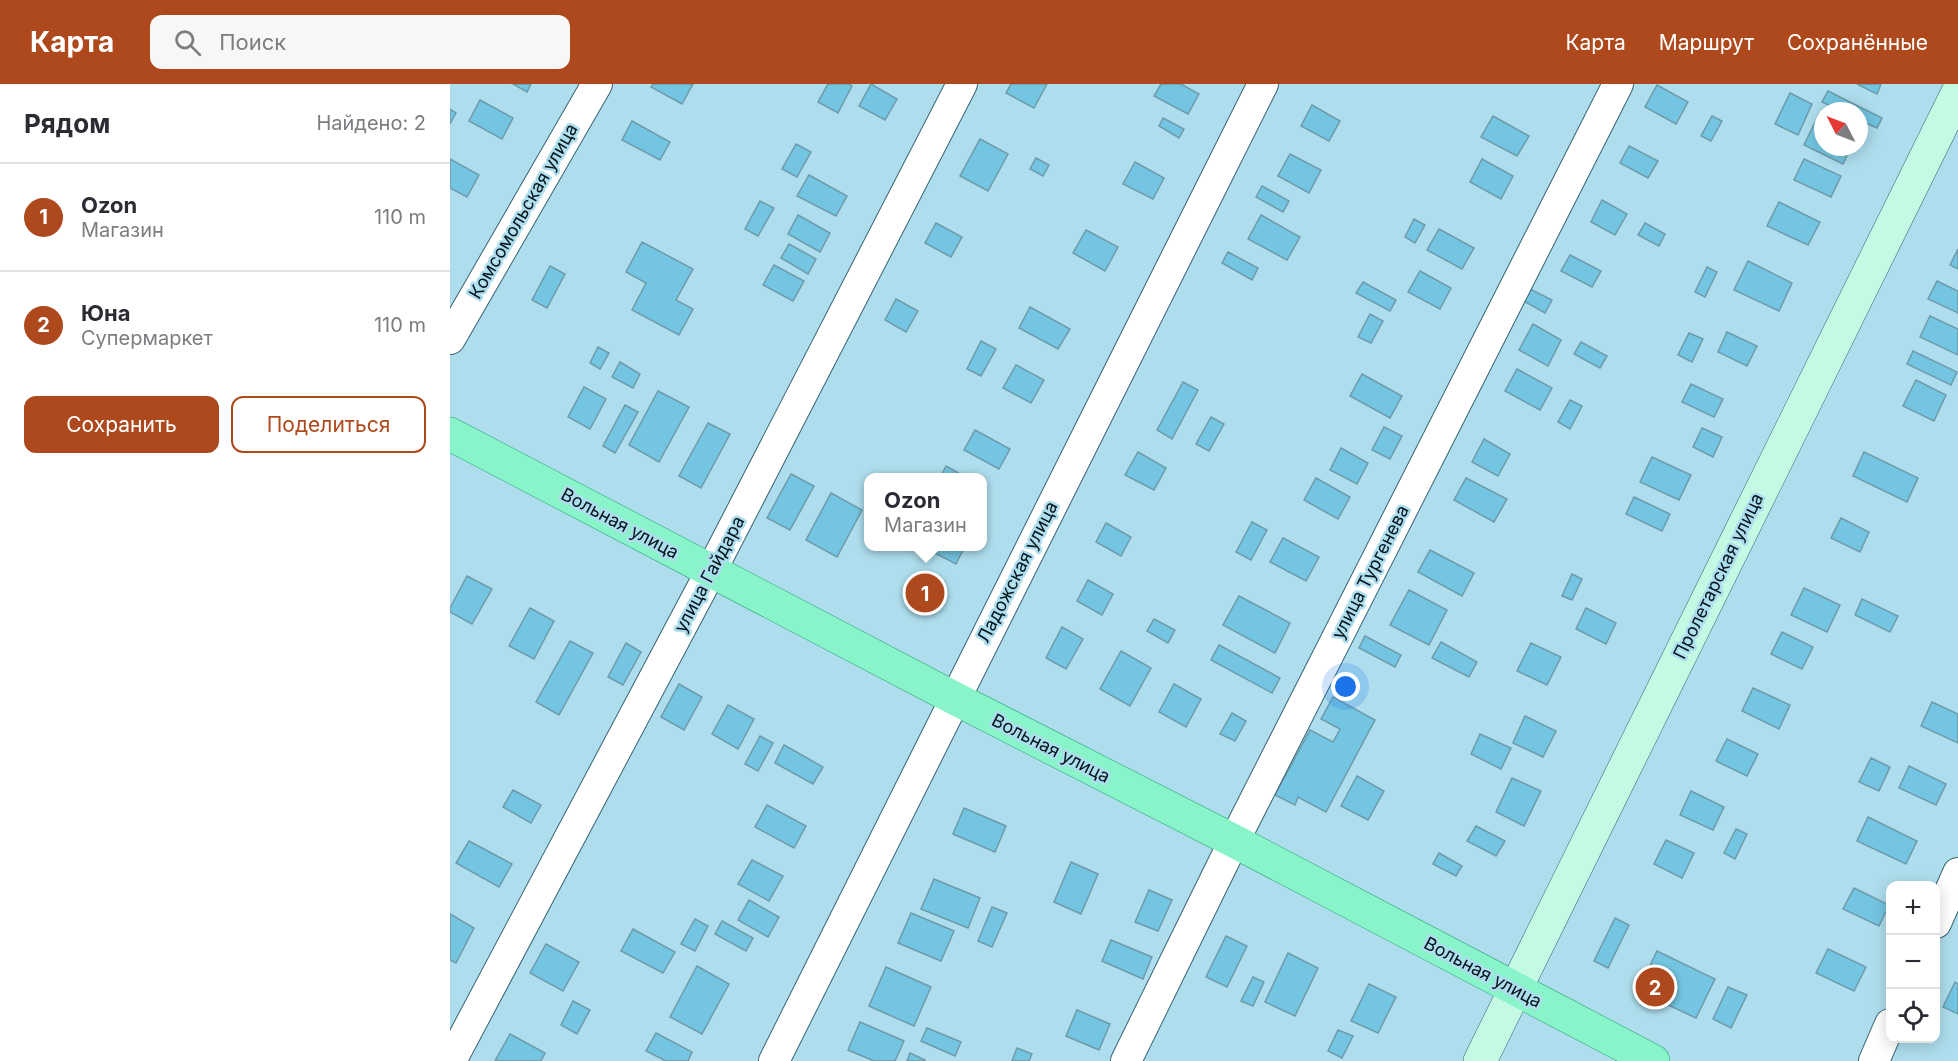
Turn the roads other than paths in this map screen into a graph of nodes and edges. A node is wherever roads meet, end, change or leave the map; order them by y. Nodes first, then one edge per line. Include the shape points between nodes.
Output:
1 (597, 84) edge
2 (962, 84) edge
3 (1263, 84) edge
4 (1618, 84) edge
5 (1958, 92) edge
6 (450, 339) edge
7 (450, 434) edge
8 (711, 571) junction
9 (954, 699) junction
10 (1234, 841) junction
11 (1958, 873) edge
12 (1940, 912) edge
13 (1514, 988) junction
14 (1886, 1033) edge
15 (451, 1061) edge
16 (774, 1061) edge
17 (1126, 1061) edge
18 (1479, 1061) edge
19 (1653, 1061) edge
20 (1874, 1061) edge

1 - 6 street, Комсомольская улица
2 - 8 street, улица Гайдара
3 - 9 street, Ладожская улица
4 - 10 street, улица Тургенева
5 - 13 street, Пролетарская улица
7 - 8 main road, Вольная улица
8 - 9 main road, Вольная улица
8 - 15 street, улица Гайдара
9 - 10 main road, Вольная улица
9 - 16 street, Ладожская улица
10 - 13 main road, Вольная улица
10 - 17 street, улица Тургенева
11 - 12 street
13 - 18 street, Пролетарская улица
13 - 19 main road, Вольная улица
14 - 20 street

